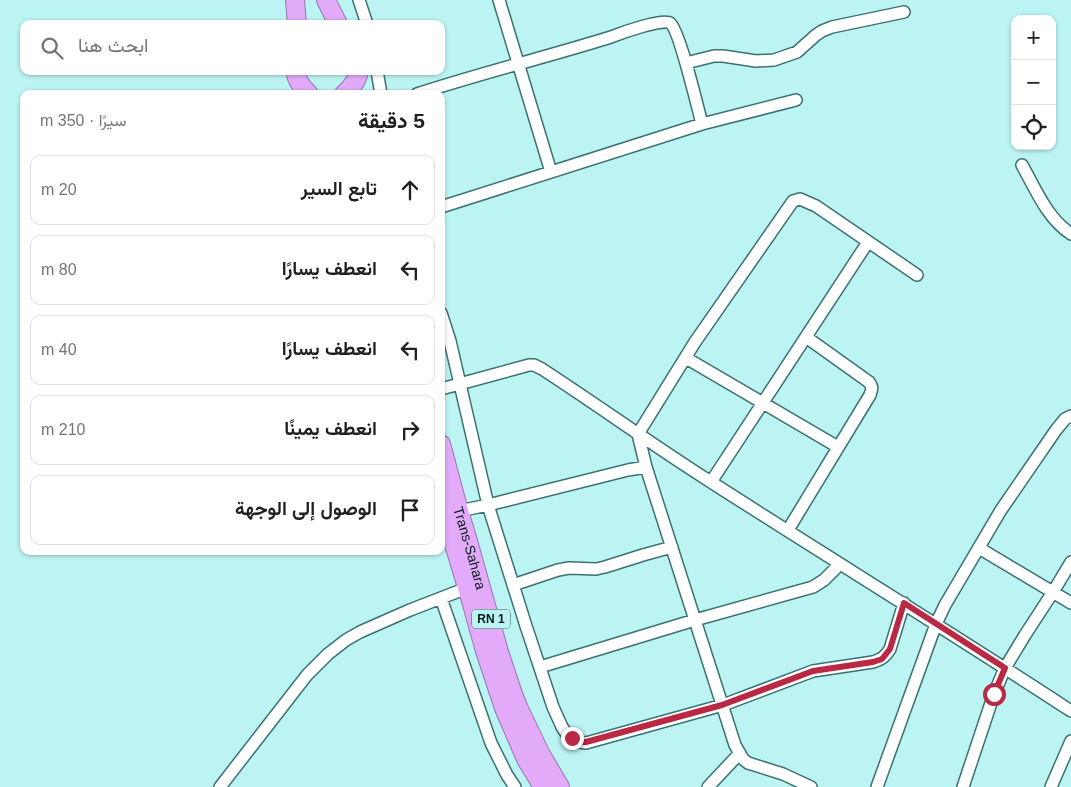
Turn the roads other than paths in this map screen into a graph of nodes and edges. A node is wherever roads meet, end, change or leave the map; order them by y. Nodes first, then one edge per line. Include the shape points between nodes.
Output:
1 (295, 0) edge
2 (326, 0) edge
3 (359, 0) edge
4 (499, 0) edge
5 (904, 12) dead end
6 (297, 20) edge
7 (336, 20) edge
8 (366, 20) edge
9 (686, 63) junction
10 (519, 64) junction
11 (296, 75) edge
12 (378, 75) edge
13 (359, 81) edge
14 (304, 90) edge
15 (349, 90) edge
16 (380, 90) edge
17 (431, 90) edge
18 (796, 100) dead end
19 (702, 124) junction
20 (1022, 165) dead end
21 (551, 172) junction
22 (445, 206) edge
23 (1071, 234) edge
24 (868, 242) junction
25 (917, 275) dead end
26 (445, 325) edge
27 (806, 337) junction
28 (686, 358) junction
29 (460, 384) junction
30 (445, 388) edge
31 (763, 403) junction
32 (1071, 416) edge
33 (638, 434) junction
34 (838, 447) junction
35 (445, 459) edge
36 (646, 467) junction
37 (711, 482) junction
38 (488, 505) junction
39 (459, 511) junction
40 (445, 514) edge
41 (788, 530) junction
42 (672, 548) junction
43 (979, 548) junction
44 (1071, 562) edge
45 (840, 564) junction
46 (513, 585) junction
47 (467, 588) junction
48 (1053, 592) junction
49 (441, 598) junction
50 (904, 603) junction
51 (1071, 603) edge
52 (695, 620) junction
53 (936, 624) junction
54 (540, 667) junction
55 (1005, 668) junction
56 (722, 705) junction
57 (1071, 711) edge
58 (1071, 741) edge
59 (739, 754) junction
60 (220, 787) edge
61 (515, 787) edge
62 (543, 787) edge
63 (560, 787) edge
64 (708, 787) edge
65 (811, 787) edge
66 (877, 787) edge
67 (963, 787) edge
68 (1051, 787) edge

1 - 6 highway
2 - 7 highway
3 - 8 street
4 - 10 street
5 - 9 street via 832,27 816,35 797,52 774,60 714,56
9 - 10 street via 673,26 666,21
9 - 19 street
10 - 17 street
10 - 21 street
11 - 14 highway
12 - 16 street
13 - 15 highway
18 - 19 street
19 - 21 street
20 - 23 street via 1050,216
21 - 22 street
24 - 25 street
24 - 27 street
24 - 28 street via 816,206 800,199 793,201
26 - 29 street
27 - 31 street
27 - 34 street via 872,386 870,395
28 - 31 street
28 - 33 street
29 - 30 street
29 - 33 street via 534,366
29 - 38 street
31 - 34 street
31 - 37 street
32 - 43 street via 1056,430
33 - 36 street
33 - 37 street
34 - 41 street
35 - 39 highway, Trans-Sahara / RN 1
36 - 38 street
36 - 42 street
37 - 41 street
38 - 39 street
38 - 46 street
39 - 63 highway, Trans-Sahara / RN 1 via 513,694 540,753
40 - 47 highway, Trans-Sahara / RN 1
41 - 45 street
42 - 46 street via 596,569 558,570
42 - 52 street
43 - 48 street
43 - 53 street
44 - 48 street
45 - 50 street
45 - 52 street via 813,587
46 - 54 street
47 - 49 street
47 - 62 highway, Trans-Sahara / RN 1 via 504,708 526,759
48 - 51 street
48 - 55 street
49 - 60 street via 360,632 328,654 307,675
49 - 61 street via 491,743
50 - 53 street
50 - 56 street via 890,649 882,659 813,671
52 - 54 street
52 - 56 street
53 - 55 street
53 - 66 street
54 - 56 street via 562,727 579,742
55 - 57 street
55 - 67 street
56 - 59 street
58 - 68 street
59 - 64 street
59 - 65 street via 748,763

